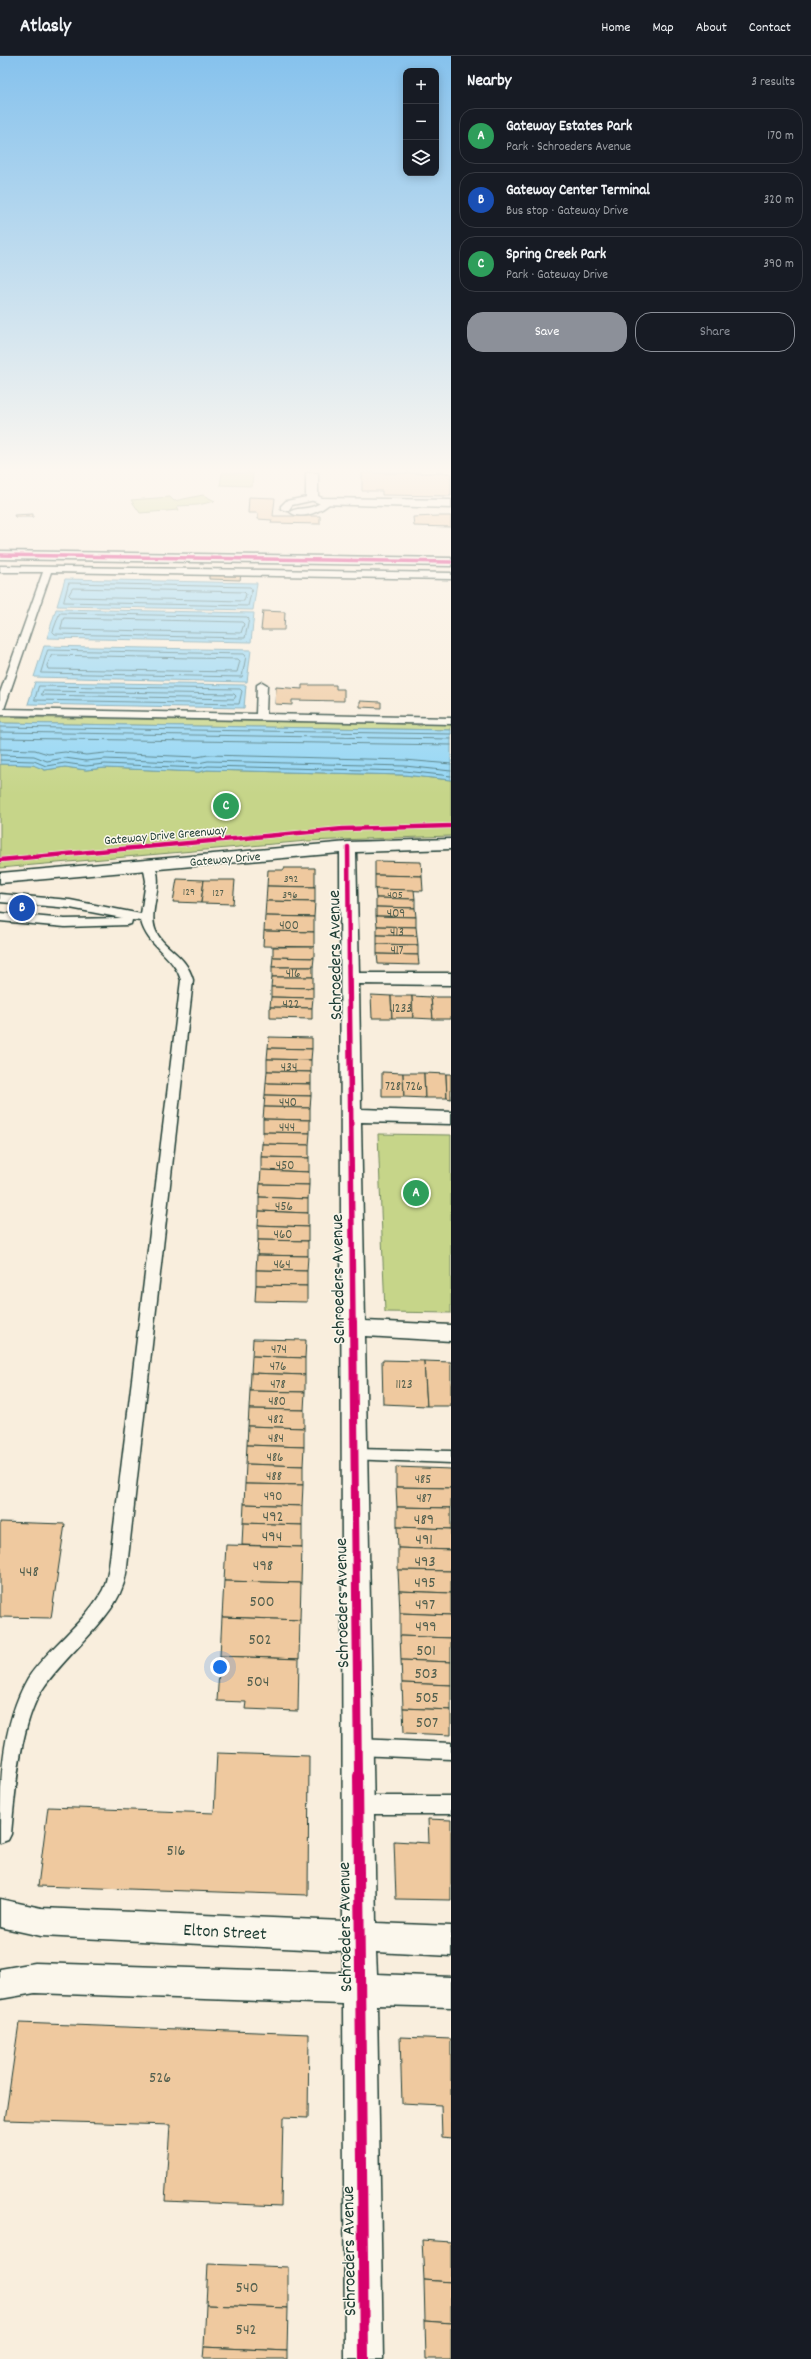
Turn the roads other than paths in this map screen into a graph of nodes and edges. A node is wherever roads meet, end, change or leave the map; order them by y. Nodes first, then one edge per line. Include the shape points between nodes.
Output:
1 (44, 580) edge
2 (262, 685) dead end
3 (0, 707) edge
4 (0, 712) edge
5 (261, 717) junction
6 (451, 721) edge
7 (451, 844) edge
8 (348, 847) junction
9 (149, 865) junction
10 (0, 878) edge
11 (0, 898) edge
12 (0, 917) edge
13 (148, 919) junction
14 (349, 978) junction
15 (451, 979) edge
16 (350, 1116) junction
17 (451, 1118) edge
18 (353, 1328) junction
19 (451, 1332) edge
20 (354, 1455) junction
21 (451, 1457) edge
22 (357, 1747) junction
23 (451, 1751) edge
24 (358, 1805) junction
25 (451, 1805) edge
26 (0, 1834) edge
27 (0, 1913) edge
28 (360, 1937) junction
29 (451, 1941) edge
30 (0, 1984) edge
31 (360, 1990) junction
32 (451, 1992) edge
33 (364, 2359) edge

1 - 3 lane
2 - 5 lane
4 - 5 lane
5 - 6 lane
7 - 8 street, Gateway Drive
8 - 9 street, Gateway Drive
8 - 14 street, Schroeders Avenue
9 - 10 street, Gateway Drive
9 - 13 lane via 152,883
11 - 13 lane via 63,903
12 - 13 lane via 83,924
13 - 26 lane via 153,936 179,960 187,980 118,1567 108,1598 35,1684 24,1705 16,1730
14 - 15 street
14 - 16 street, Schroeders Avenue
16 - 17 street
16 - 18 street, Schroeders Avenue
18 - 19 street
18 - 20 street, Schroeders Avenue
20 - 21 lane
20 - 22 street, Schroeders Avenue
22 - 23 lane
22 - 24 street, Schroeders Avenue
24 - 25 lane
24 - 28 street, Schroeders Avenue
27 - 28 street, Elton Street via 41,1922
28 - 29 street, Elton Street
28 - 31 street, Schroeders Avenue
30 - 31 street via 35,1978
31 - 32 street
31 - 33 street, Schroeders Avenue

